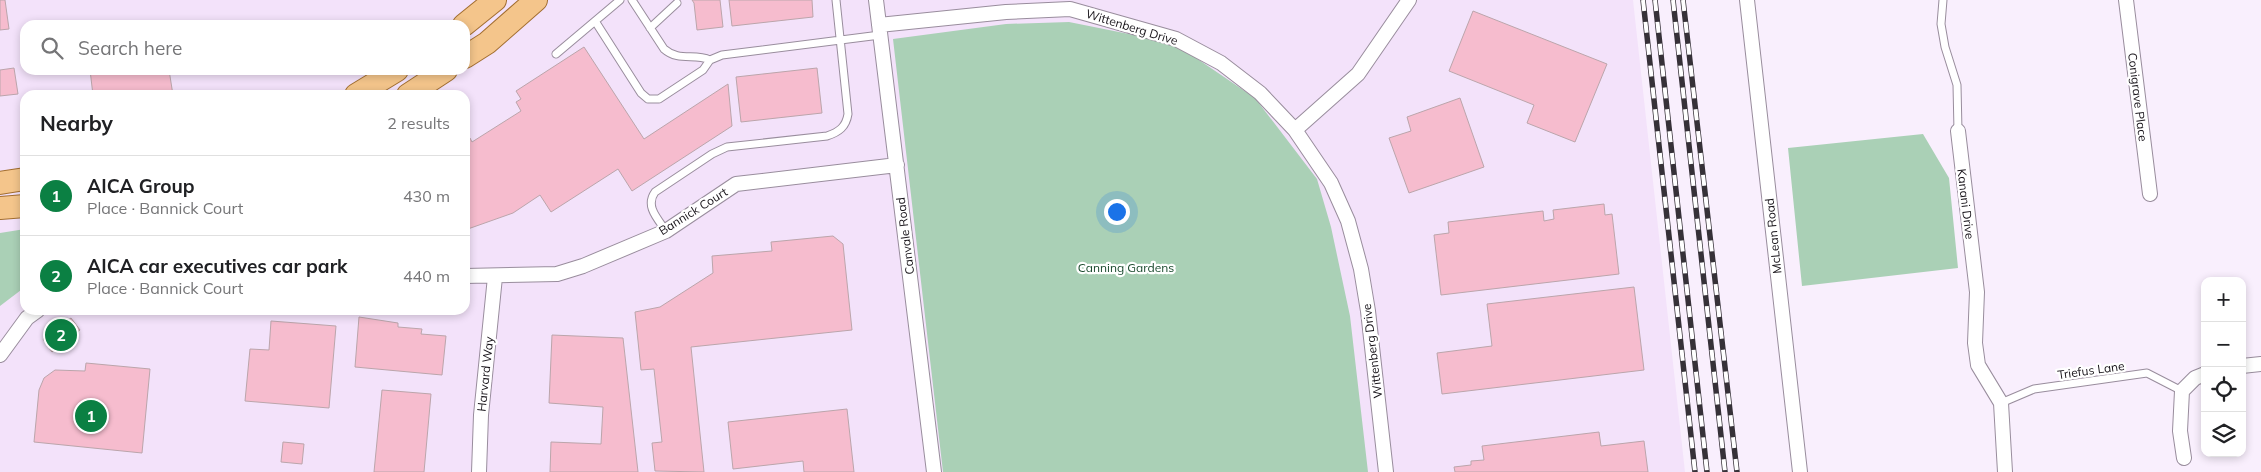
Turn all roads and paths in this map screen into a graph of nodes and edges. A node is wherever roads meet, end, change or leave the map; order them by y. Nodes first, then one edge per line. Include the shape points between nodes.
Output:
1 (494, 0) edge
2 (536, 0) edge
3 (620, 0) edge
4 (632, 0) edge
5 (836, 0) edge
6 (876, 0) edge
7 (1409, 0) edge
8 (1747, 0) edge
9 (1944, 0) edge
10 (2126, 0) edge
11 (677, 3) dead end
12 (1006, 6) edge
13 (470, 20) edge
14 (595, 21) junction
15 (650, 28) junction
16 (880, 30) junction
17 (840, 40) junction
18 (470, 54) edge
19 (556, 54) dead end
20 (710, 60) junction
21 (389, 75) edge
22 (438, 75) edge
23 (364, 90) edge
24 (416, 90) edge
25 (1295, 130) junction
26 (1958, 131) joint
27 (897, 165) junction
28 (20, 180) edge
29 (0, 183) edge
30 (2150, 194) dead end
31 (20, 206) edge
32 (0, 208) edge
33 (666, 231) junction
34 (470, 276) edge
35 (495, 277) junction
36 (31, 315) edge
37 (0, 355) edge
38 (2261, 364) edge
39 (2246, 366) edge
40 (2201, 376) edge
41 (2182, 391) junction
42 (2001, 403) junction
43 (2184, 458) dead end
44 (480, 472) edge
45 (934, 472) edge
46 (1386, 472) edge
47 (1800, 472) edge
48 (2005, 472) edge

1 - 13 main road
2 - 18 main road
3 - 14 lane
4 - 15 lane
5 - 17 lane
6 - 16 street, Canvale Road
7 - 25 street via 1358,74
8 - 47 street, McLean Road
9 - 26 lane, Kanani Drive via 1941,24 1957,85
10 - 30 street, Conigrave Place
11 - 15 lane
12 - 16 street, Wittenberg Drive
12 - 25 street, Wittenberg Drive via 1070,9 1176,39 1221,63 1260,93
14 - 19 lane
14 - 20 lane via 648,99 659,98 703,70
15 - 20 lane via 671,56 701,56
16 - 17 lane
16 - 27 street, Canvale Road
17 - 20 lane via 722,54
17 - 33 lane via 848,114 842,129 827,136 727,147 712,154 655,192 651,198 650,206
21 - 23 main road
22 - 24 main road
25 - 46 street, Wittenberg Drive via 1331,183 1348,221 1361,269
26 - 42 street, Kanani Drive via 1977,292 1975,343 1978,366
27 - 33 street, Bannick Court via 736,184
27 - 45 street, Canvale Road
28 - 29 main road
31 - 32 main road
33 - 35 street, Bannick Court via 557,274
34 - 35 street, Bannick Court
35 - 44 street, Harvard Way via 481,415
36 - 37 street
38 - 39 street
40 - 41 street
41 - 42 lane, Triefus Lane via 2147,373 2034,389
41 - 43 street via 2180,431
42 - 48 street

